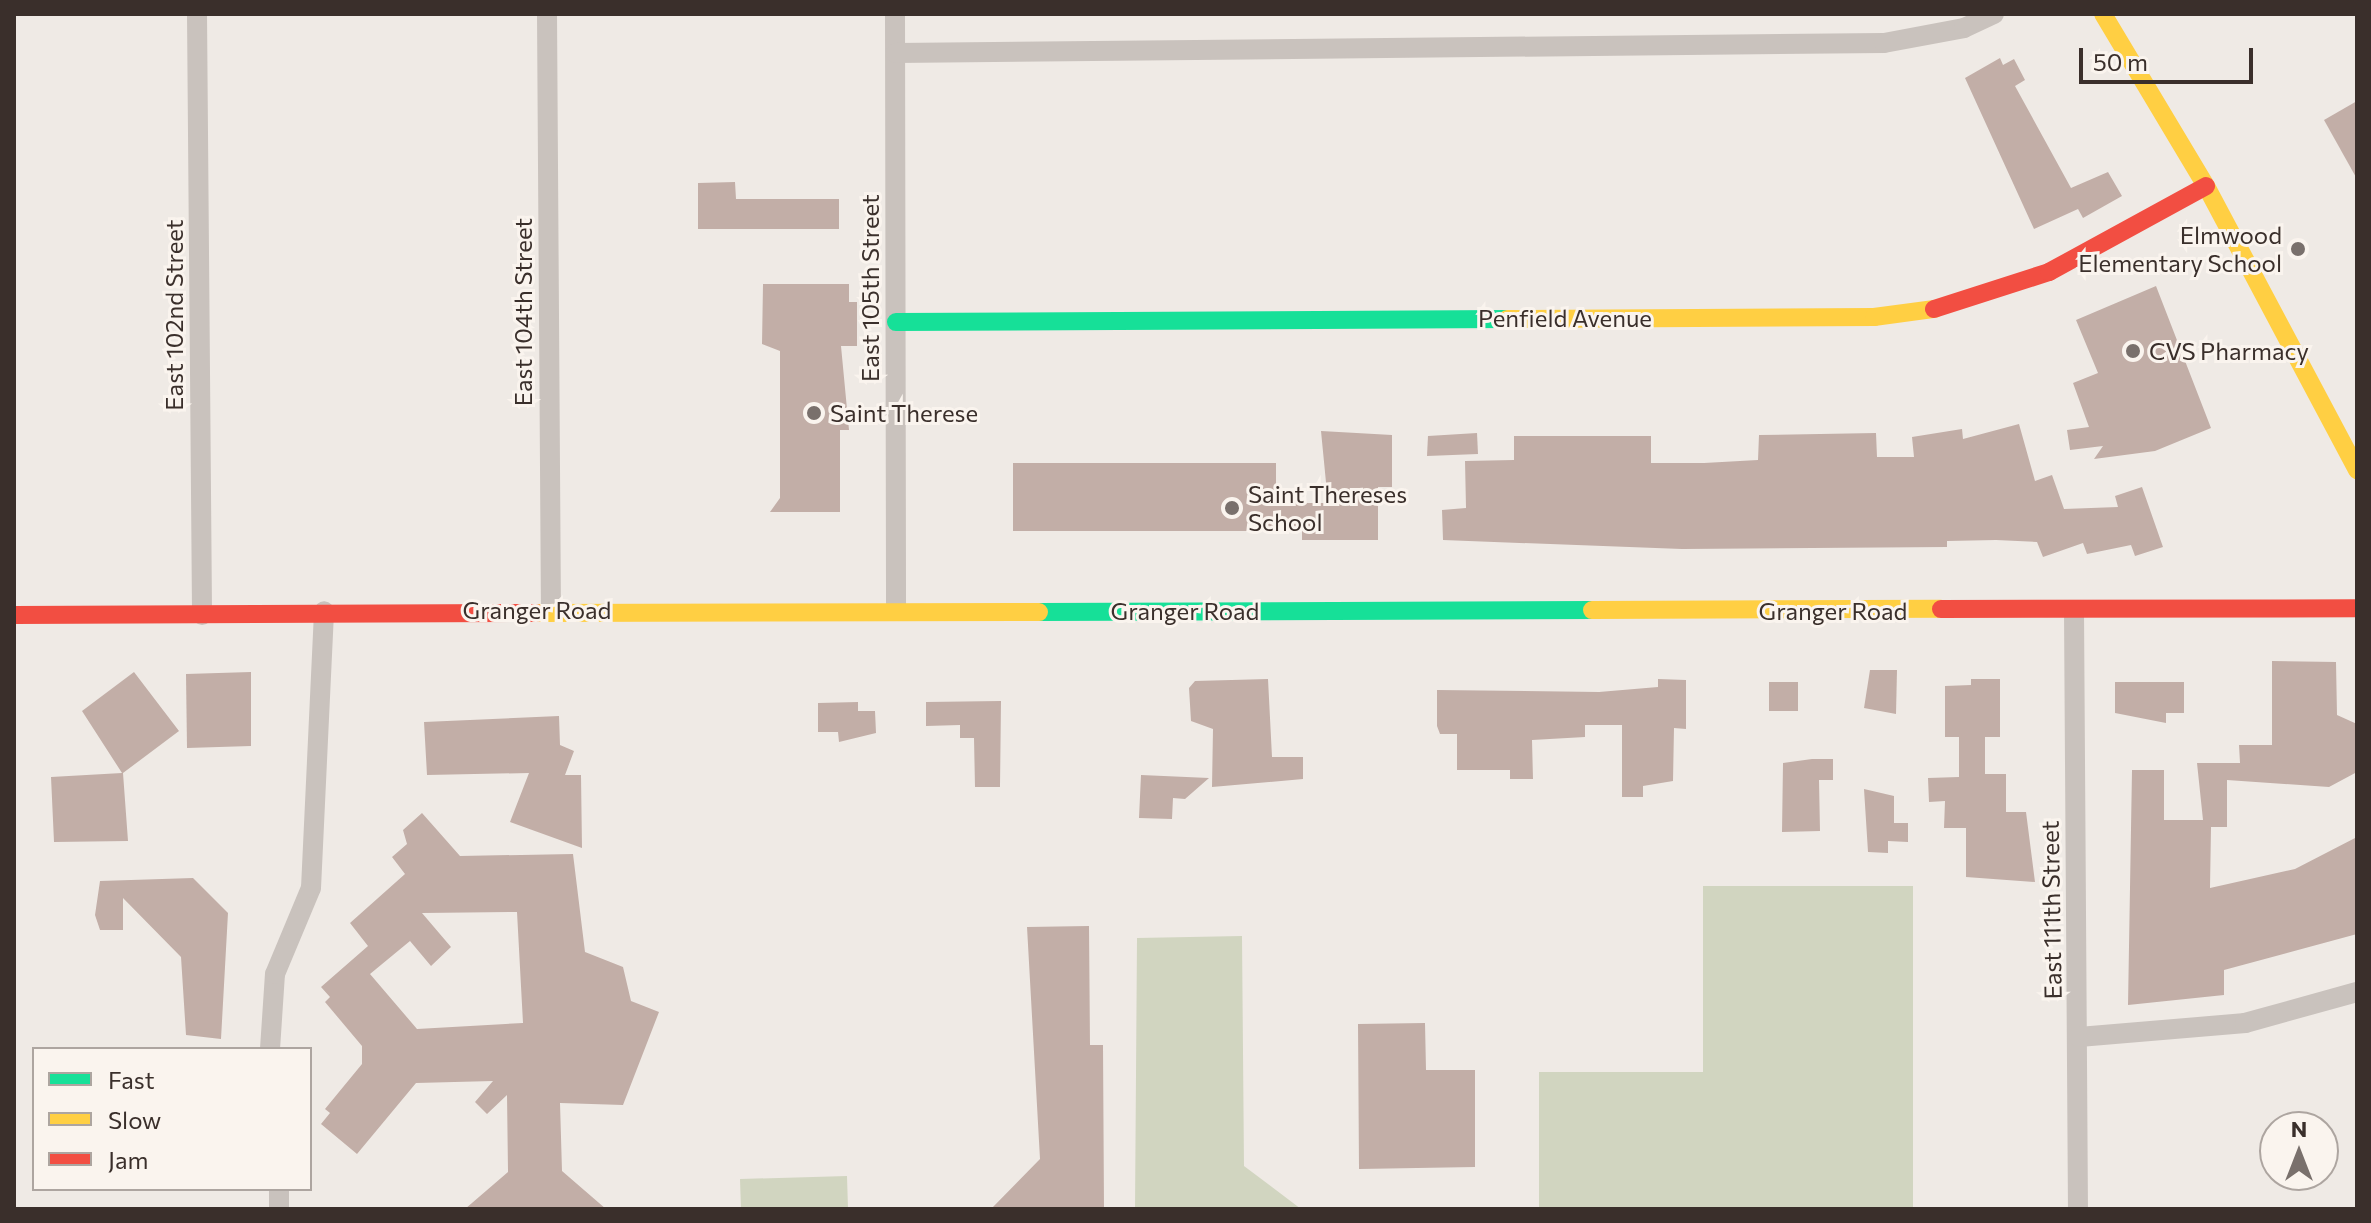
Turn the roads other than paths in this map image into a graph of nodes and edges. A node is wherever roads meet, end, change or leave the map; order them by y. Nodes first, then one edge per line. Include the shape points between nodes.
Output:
1 (197, 14) edge
2 (547, 14) edge
3 (895, 14) edge
4 (1994, 14) edge
5 (2103, 14) edge
6 (896, 53) junction
7 (2206, 186) junction
8 (896, 322) junction
9 (2357, 470) edge
10 (2357, 608) edge
11 (551, 610) junction
12 (896, 610) junction
13 (324, 611) junction
14 (2074, 611) junction
15 (14, 615) edge
16 (202, 615) junction
17 (2357, 992) edge
18 (2079, 1037) junction
19 (270, 1047) edge
20 (2078, 1209) edge

1 - 16 street, East 102nd Street
2 - 11 street, East 104th Street
3 - 6 street, East 105th Street
4 - 6 street via 1964,28 1884,43
5 - 7 main road
6 - 8 street, East 105th Street
7 - 8 main road, Penfield Avenue via 2049,272 1949,307 1874,317
7 - 9 main road
8 - 12 street, East 105th Street
10 - 14 main road, Granger Road
11 - 12 main road, Granger Road
11 - 13 main road, Granger Road
12 - 14 main road, Granger Road
13 - 16 main road, Granger Road
13 - 19 street via 311,888 275,974
14 - 18 street, East 111th Street
15 - 16 main road, Granger Road
17 - 18 street via 2245,1023
18 - 20 street, East 111th Street

